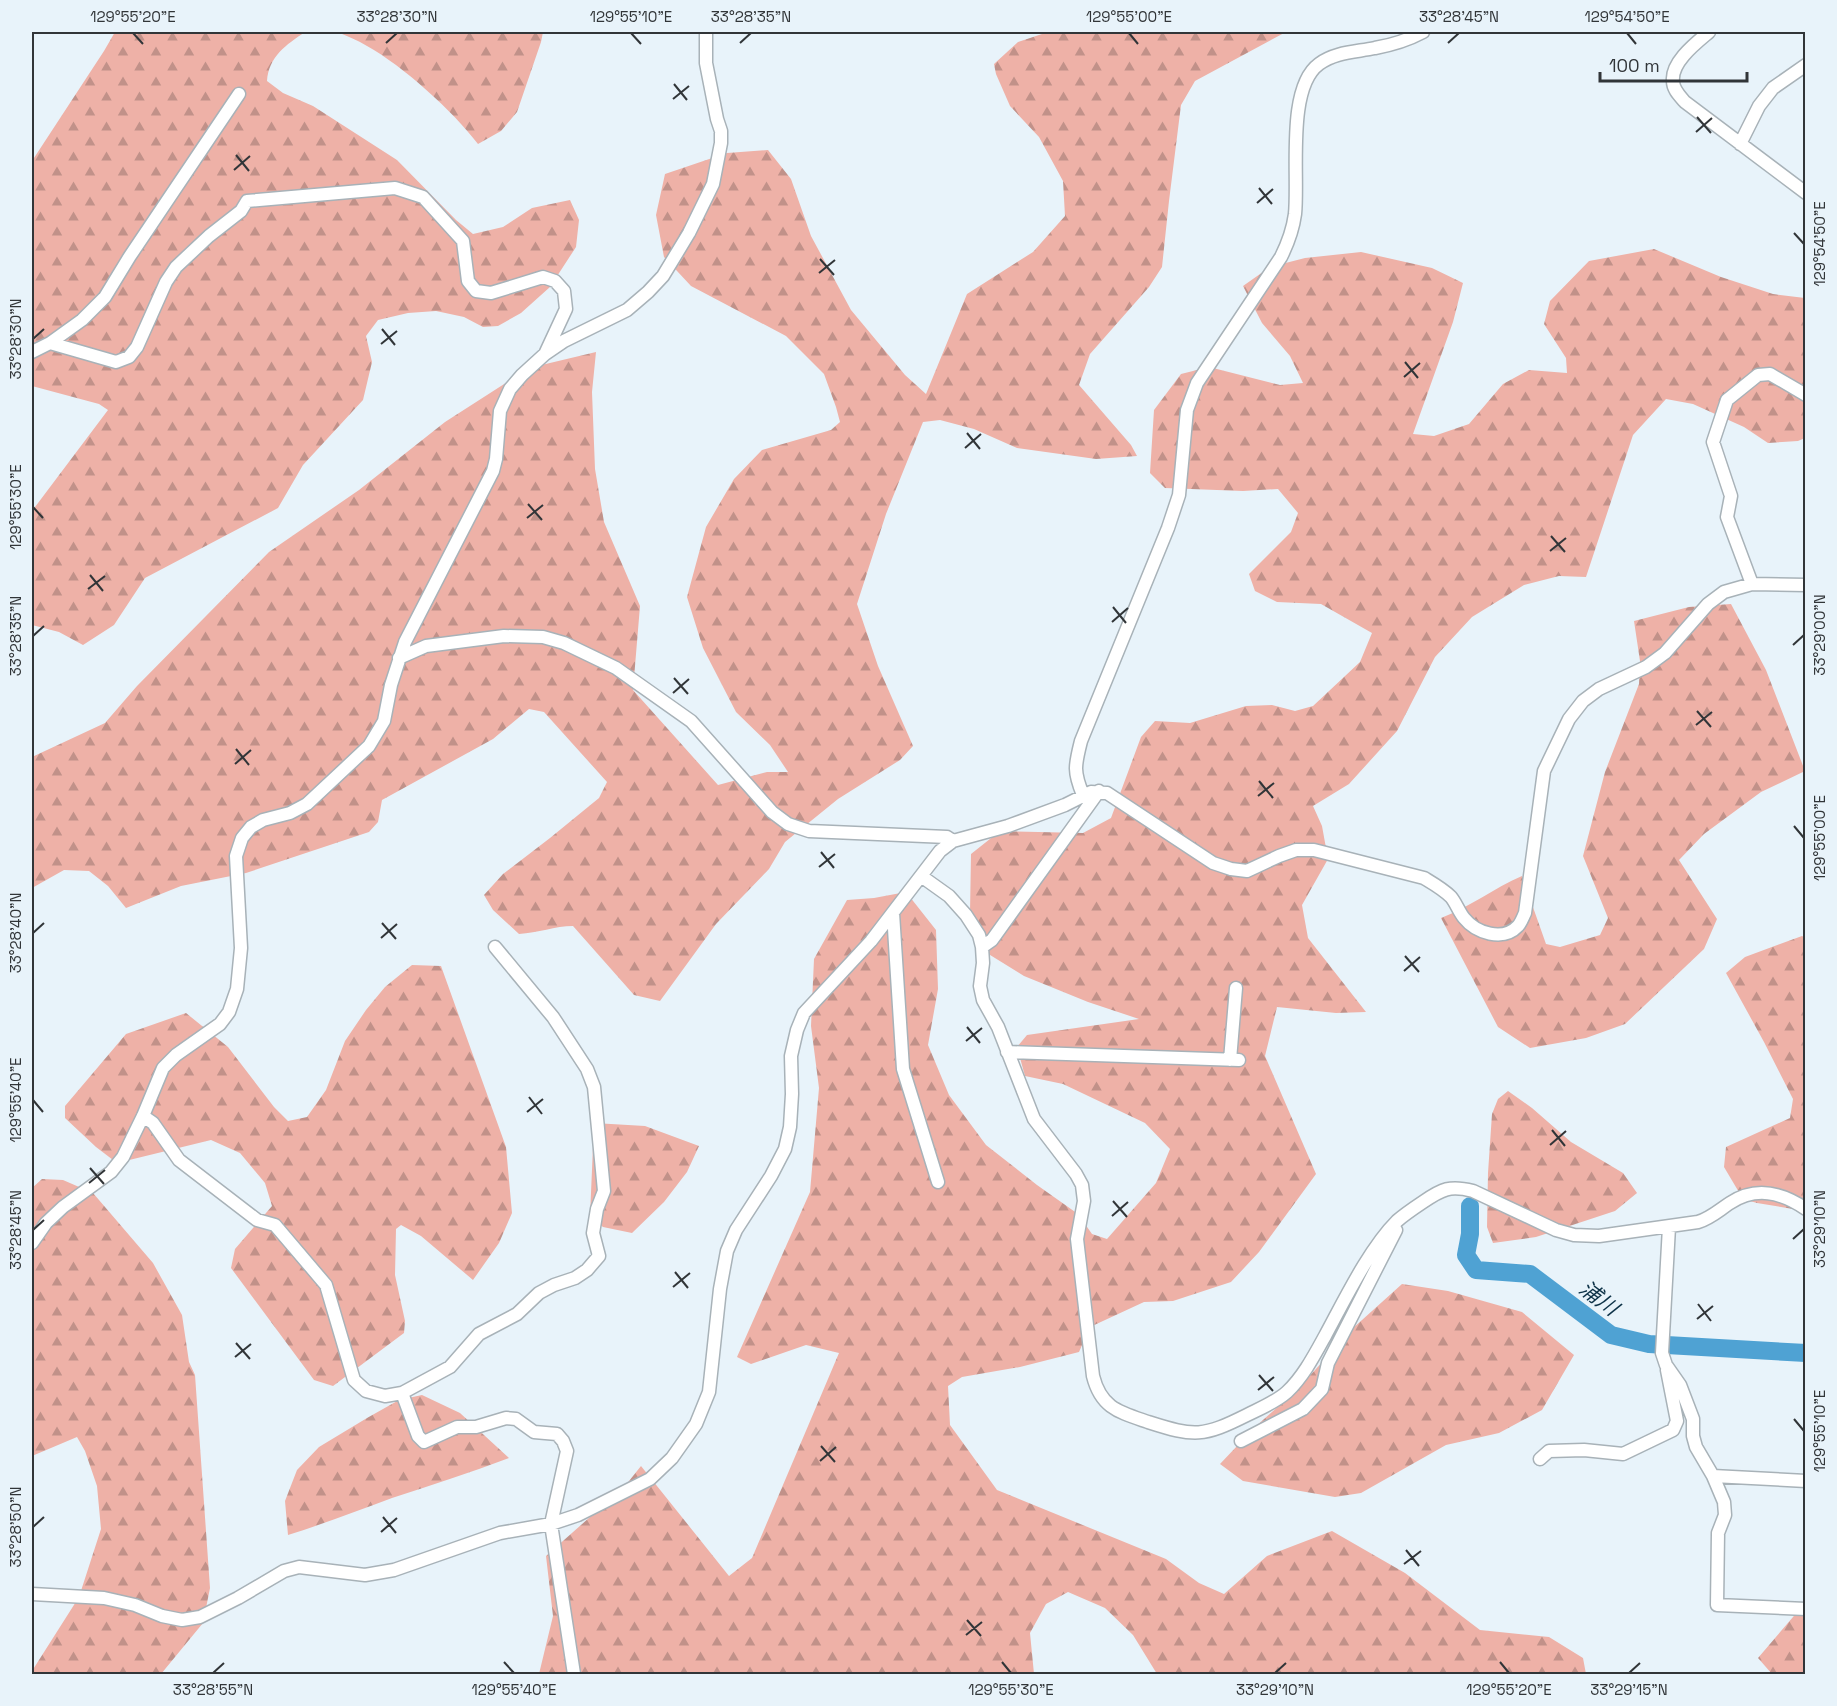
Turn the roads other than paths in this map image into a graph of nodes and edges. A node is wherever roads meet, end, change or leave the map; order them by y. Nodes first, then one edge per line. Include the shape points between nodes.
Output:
1 (706, 32) edge
2 (1423, 32) edge
3 (1709, 32) edge
4 (1806, 65) edge
5 (239, 94) dead end
6 (1740, 144) junction
7 (1806, 193) edge
8 (50, 343) junction
9 (32, 352) edge
10 (545, 354) junction
11 (1806, 395) edge
12 (1752, 584) junction
13 (1806, 585) edge
14 (399, 658) junction
15 (1099, 791) junction
16 (1083, 795) junction
17 (953, 841) junction
18 (921, 876) junction
19 (893, 912) junction
20 (495, 947) dead end
21 (982, 947) junction
22 (1236, 988) dead end
23 (1007, 1052) junction
24 (143, 1116) junction
25 (938, 1182) dead end
26 (1806, 1209) edge
27 (1396, 1223) junction
28 (1669, 1227) junction
29 (32, 1243) edge
30 (1666, 1365) junction
31 (402, 1393) junction
32 (1241, 1441) dead end
33 (1540, 1459) dead end
34 (1713, 1476) junction
35 (1806, 1481) edge
36 (551, 1524) junction
37 (32, 1594) edge
38 (1806, 1609) edge
39 (574, 1674) edge

1 - 10 street via 706,63 721,143 712,184 689,233 663,276 627,310
2 - 16 street via 1326,60 1317,65 1303,85 1298,105 1295,213 1290,238 1190,399 1179,495 1081,741 1075,768
3 - 6 street via 1687,51 1674,70 1672,81 1685,102
4 - 6 street via 1773,88
5 - 8 street via 105,297
6 - 7 street
8 - 9 street
8 - 10 street via 116,362 129,357 176,267 241,211 247,201 395,188 423,197 463,241 468,281 476,291 491,293 543,277 555,281 564,291 566,309
10 - 14 street via 510,389 500,411 493,471
11 - 12 street via 1770,374 1758,375 1727,400 1713,442 1731,496 1726,517
12 - 13 street
12 - 15 street via 1725,592 1708,604 1665,653 1646,667 1599,689 1569,719 1544,771 1525,913 1518,926 1506,933 1492,934 1476,928 1440,887 1424,878 1314,850 1296,850 1247,871 1231,869 1214,863
14 - 17 street via 426,646 504,636 543,637 564,643 616,668 691,721 772,812 788,824 809,831 947,837
14 - 24 street via 384,721 369,746 307,804 263,820 242,838 236,856 241,948 237,989 230,1012 163,1068
15 - 16 street
15 - 21 street via 992,940
16 - 17 street via 1008,826
17 - 18 street
18 - 19 street
18 - 21 street via 949,896 966,915
19 - 25 street via 903,1069
19 - 36 street via 849,967 804,1013 797,1030 791,1056 788,1138 728,1251 709,1392 696,1424 672,1458 650,1479
20 - 31 street via 554,1017 587,1069 594,1088 604,1191 593,1233 599,1256 587,1270 539,1293 517,1314 480,1334 450,1367
21 - 23 street via 983,1000
22 - 23 street via 1234,1060
23 - 27 street via 1034,1119 1082,1185 1084,1201 1077,1239 1093,1376 1102,1399 1114,1409 1182,1432 1197,1433 1213,1431 1270,1404 1300,1378 1381,1240
24 - 29 street via 111,1172 46,1223
24 - 31 street via 153,1123 179,1160 257,1220 275,1225 326,1285 354,1380 366,1391 385,1396
26 - 28 street via 1780,1195 1754,1192 1729,1203 1708,1219
27 - 28 street via 1437,1192 1459,1187 1574,1235 1599,1236
27 - 32 street via 1396,1230 1328,1363 1322,1389 1303,1410
28 - 30 street via 1662,1353
30 - 33 street via 1677,1420 1673,1430 1623,1454 1549,1451
30 - 34 street via 1680,1385 1693,1419 1696,1447
31 - 36 street via 418,1436 424,1442 457,1427 476,1427 506,1418 516,1419 534,1432 557,1434 567,1451
34 - 35 street
34 - 38 street via 1725,1515 1718,1533 1717,1605
36 - 37 street via 500,1533 394,1570 365,1575 291,1569 200,1617 182,1620 104,1598
36 - 39 street

